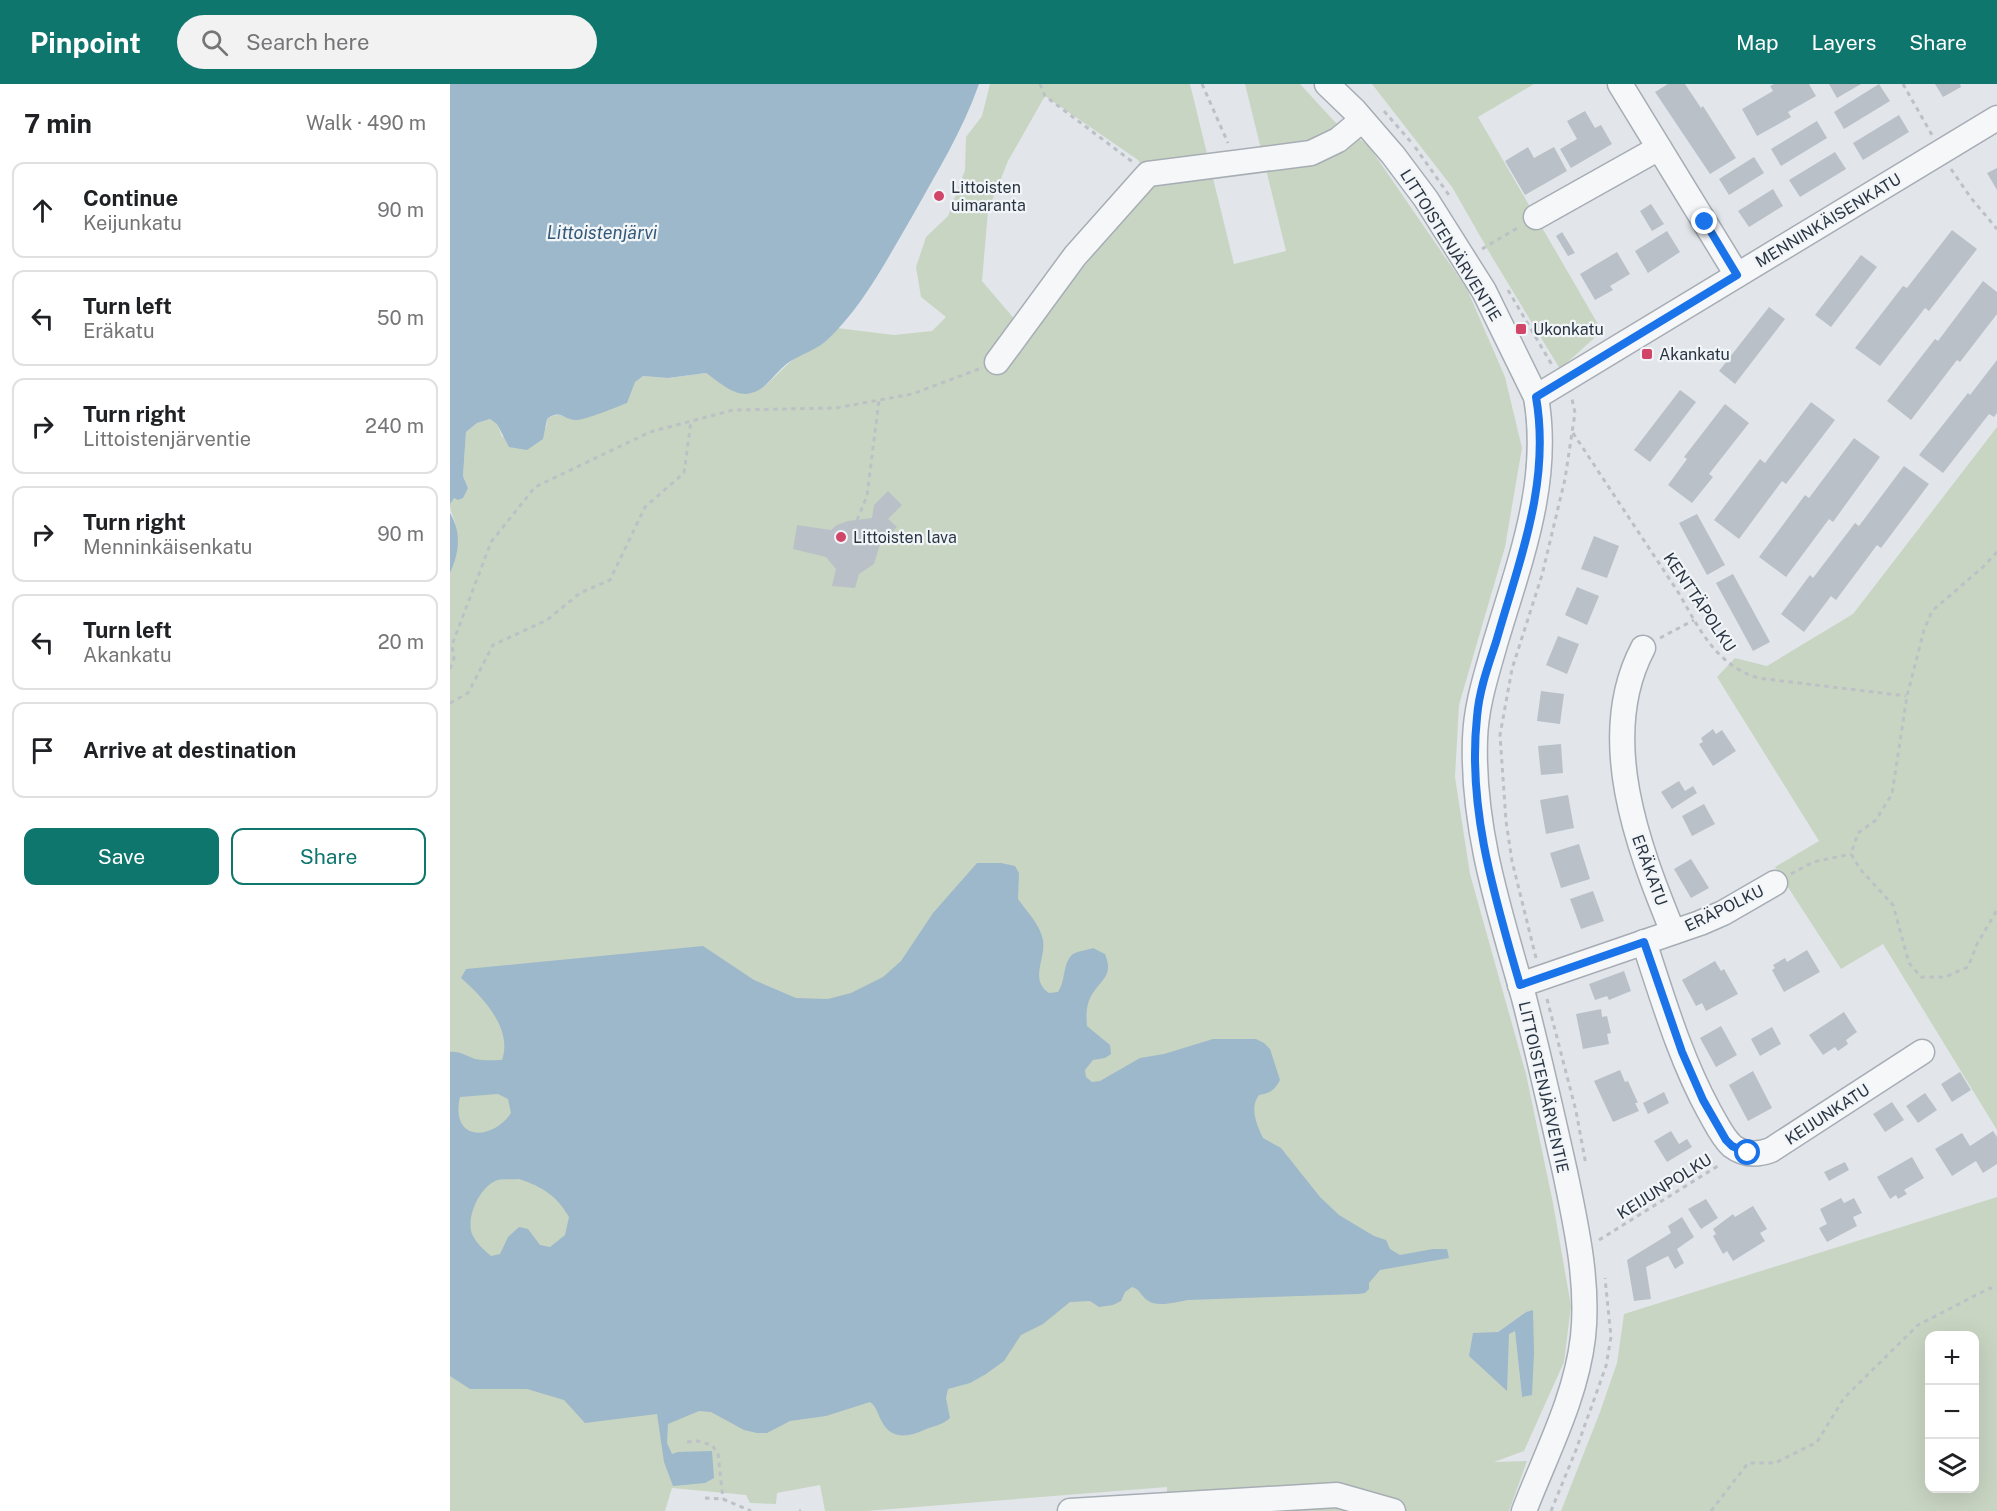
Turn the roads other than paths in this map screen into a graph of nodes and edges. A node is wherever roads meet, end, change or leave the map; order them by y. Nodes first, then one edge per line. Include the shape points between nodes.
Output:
1 (1327, 84) edge
2 (1620, 84) edge
3 (1997, 118) edge
4 (1362, 120) junction
5 (1659, 148) junction
6 (1536, 218) road end
7 (1737, 275) junction
8 (998, 362) road end
9 (1536, 397) junction
10 (1643, 648) road end
11 (1775, 883) road end
12 (1673, 932) junction
13 (1644, 942) junction
14 (1520, 985) junction
15 (1922, 1052) dead end
16 (1070, 1511) edge
17 (1393, 1511) edge
18 (1524, 1511) edge

1 - 4 street, LITTOISTENJÄRVENTIE
2 - 5 street
3 - 7 street, MENNINKÄISENKATU
4 - 8 street via 1338,140 1311,153 1148,174 1075,256
4 - 9 street, LITTOISTENJÄRVENTIE via 1426,199 1484,291
5 - 6 street
5 - 7 street
7 - 9 street, MENNINKÄISENKATU
9 - 14 street, LITTOISTENJÄRVENTIE via 1541,445 1536,500 1482,687 1475,739 1484,848
10 - 12 street, ERÄKATU via 1624,701 1625,767 1637,836
11 - 12 street, ERÄPOLKU via 1723,913
12 - 13 street
13 - 14 street
13 - 15 street, KEIJUNKATU via 1689,1070 1721,1132 1740,1150 1755,1154 1772,1150
14 - 18 street, LITTOISTENJÄRVENTIE via 1572,1204 1584,1307 1578,1368 1569,1400
16 - 17 street via 1337,1495

